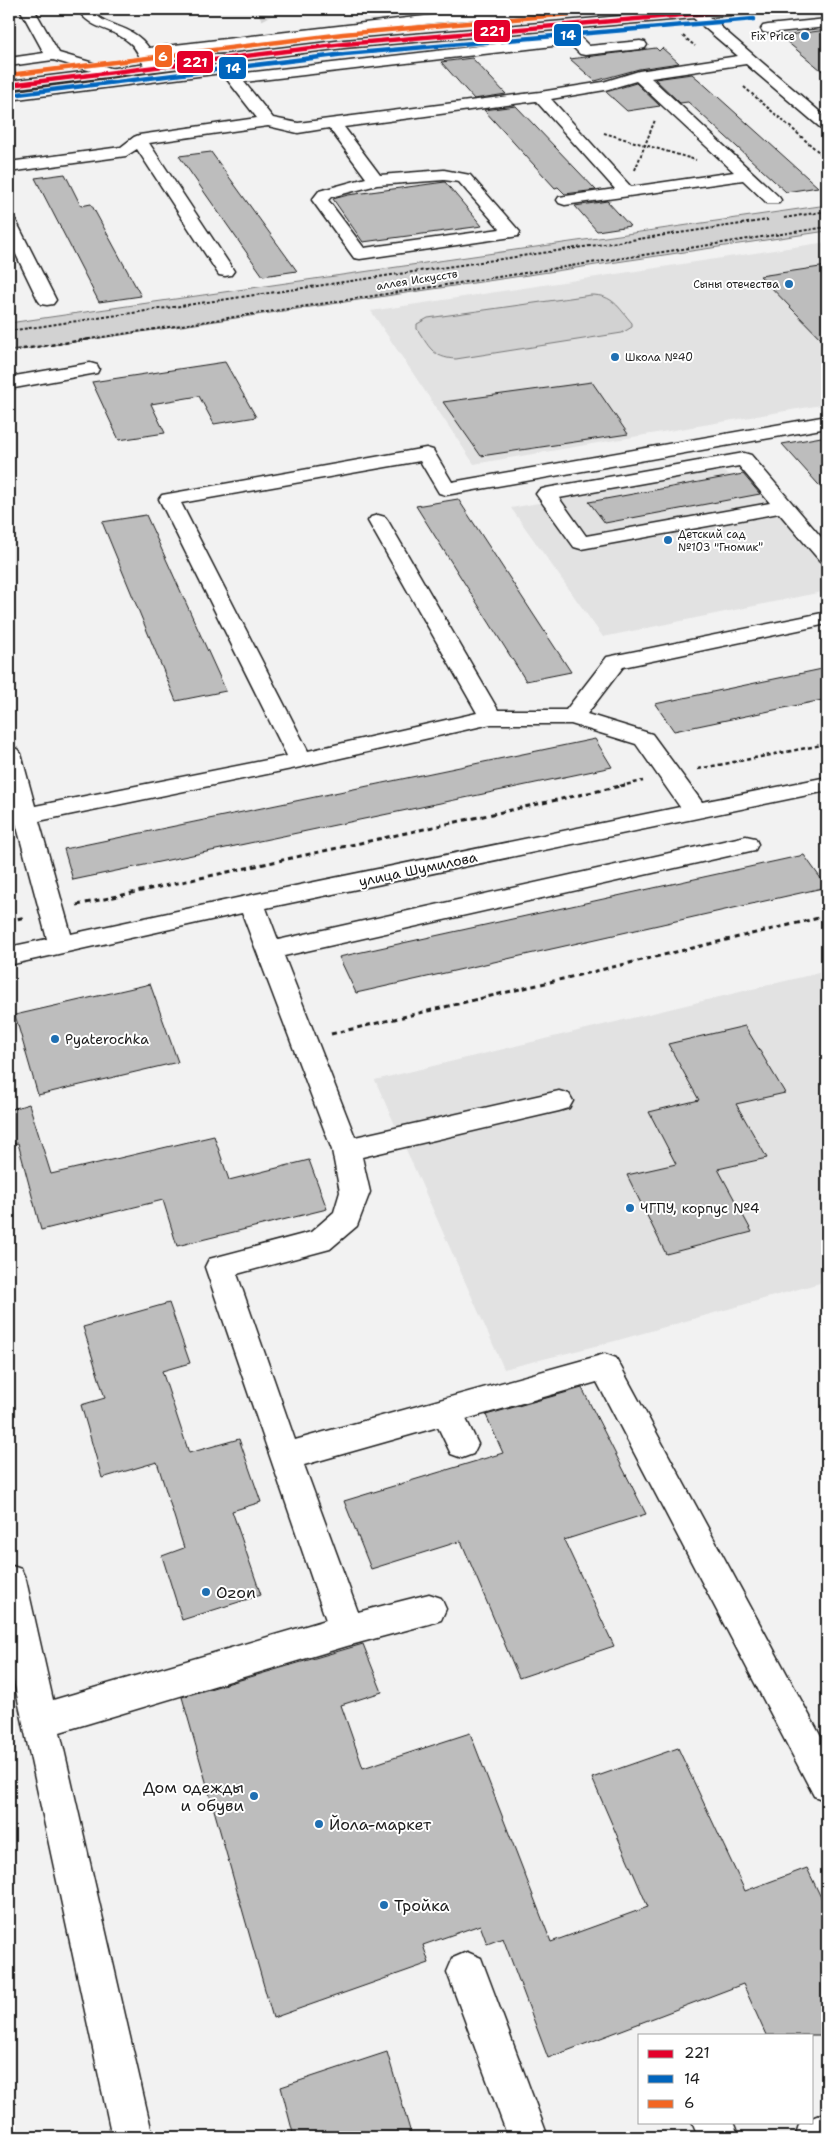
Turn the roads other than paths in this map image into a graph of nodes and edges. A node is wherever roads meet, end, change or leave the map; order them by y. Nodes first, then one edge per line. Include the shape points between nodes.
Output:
1 (27, 9) edge
2 (84, 9) edge
3 (547, 9) edge
4 (753, 9) edge
5 (696, 13) junction
6 (465, 16) junction
7 (827, 23) edge
8 (561, 24) junction
9 (768, 29) dead end
10 (474, 32) junction
11 (203, 33) dead end
12 (135, 39) junction
13 (574, 39) junction
14 (640, 46) dead end
15 (143, 53) junction
16 (53, 56) junction
17 (749, 59) junction
18 (9, 62) edge
19 (152, 67) junction
20 (226, 68) junction
21 (109, 72) junction
22 (639, 75) junction
23 (27, 83) junction
24 (9, 85) edge
25 (9, 96) edge
26 (540, 96) junction
27 (268, 121) junction
28 (333, 123) junction
29 (827, 126) edge
30 (139, 140) junction
31 (9, 167) edge
32 (747, 175) junction
33 (376, 180) junction
34 (627, 192) junction
35 (565, 200) dead end
36 (773, 200) dead end
37 (9, 223) edge
38 (225, 271) dead end
39 (47, 300) dead end
40 (90, 369) dead end
41 (9, 382) edge
42 (827, 422) edge
43 (728, 439) junction
44 (744, 459) junction
45 (785, 506) junction
46 (378, 521) dead end
47 (827, 557) edge
48 (827, 618) edge
49 (573, 716) junction
50 (491, 717) junction
51 (9, 754) edge
52 (301, 760) junction
53 (825, 788) edge
54 (696, 811) junction
55 (26, 816) junction
56 (746, 844) dead end
57 (251, 903) junction
58 (61, 944) junction
59 (269, 951) junction
60 (9, 956) edge
61 (559, 1101) dead end
62 (346, 1150) junction
63 (448, 1412) junction
64 (462, 1444) dead end
65 (285, 1457) junction
66 (9, 1580) edge
67 (429, 1609) dead end
68 (347, 1630) junction
69 (40, 1722) junction
70 (827, 1784) edge
71 (468, 1972) dead end
72 (713, 2124) edge
73 (827, 2133) edge
74 (132, 2137) edge
75 (528, 2137) edge
76 (718, 2137) edge
77 (815, 2137) edge

1 - 16 street
2 - 12 street via 86,15
3 - 6 street
4 - 5 street
5 - 8 street
5 - 17 street
6 - 10 street
6 - 15 street via 275,30
7 - 9 street
8 - 10 street
8 - 13 street
10 - 20 street
11 - 12 street
12 - 15 street
13 - 14 street via 585,51
13 - 20 street
15 - 19 street
16 - 18 street
16 - 21 street
16 - 23 street
17 - 22 street
17 - 29 street
19 - 20 street
19 - 21 street
20 - 25 street
20 - 27 street
21 - 23 street
22 - 26 street via 605,86
22 - 32 street
23 - 24 street
26 - 28 street
26 - 34 street
27 - 28 street via 298,128
27 - 30 street
28 - 33 street
30 - 31 street via 126,150
30 - 38 street
32 - 34 street
32 - 36 street
33 - 33 street via 325,194 320,200 360,254 512,232 464,178 441,176
34 - 35 street
37 - 39 street via 25,273
40 - 41 street
42 - 43 street
43 - 44 street
43 - 52 street via 446,490 426,454 169,499
44 - 45 street
44 - 45 street via 546,494 581,543
45 - 47 street
46 - 50 street
48 - 49 street via 615,662
49 - 50 street
49 - 54 street via 644,739
50 - 52 street
51 - 55 street
52 - 55 street
53 - 54 street, улица Шумилова
54 - 57 street, улица Шумилова
55 - 58 street
56 - 59 street
57 - 58 street, улица Шумилова
57 - 59 street
58 - 60 street, улица Шумилова
59 - 62 street
61 - 62 street
62 - 65 street via 355,1192 347,1218 320,1241 220,1267
63 - 64 street
63 - 65 street
63 - 70 street via 606,1367
65 - 68 street
66 - 69 street
67 - 68 street
68 - 69 street
69 - 74 street
71 - 75 street
72 - 76 street
73 - 77 street

